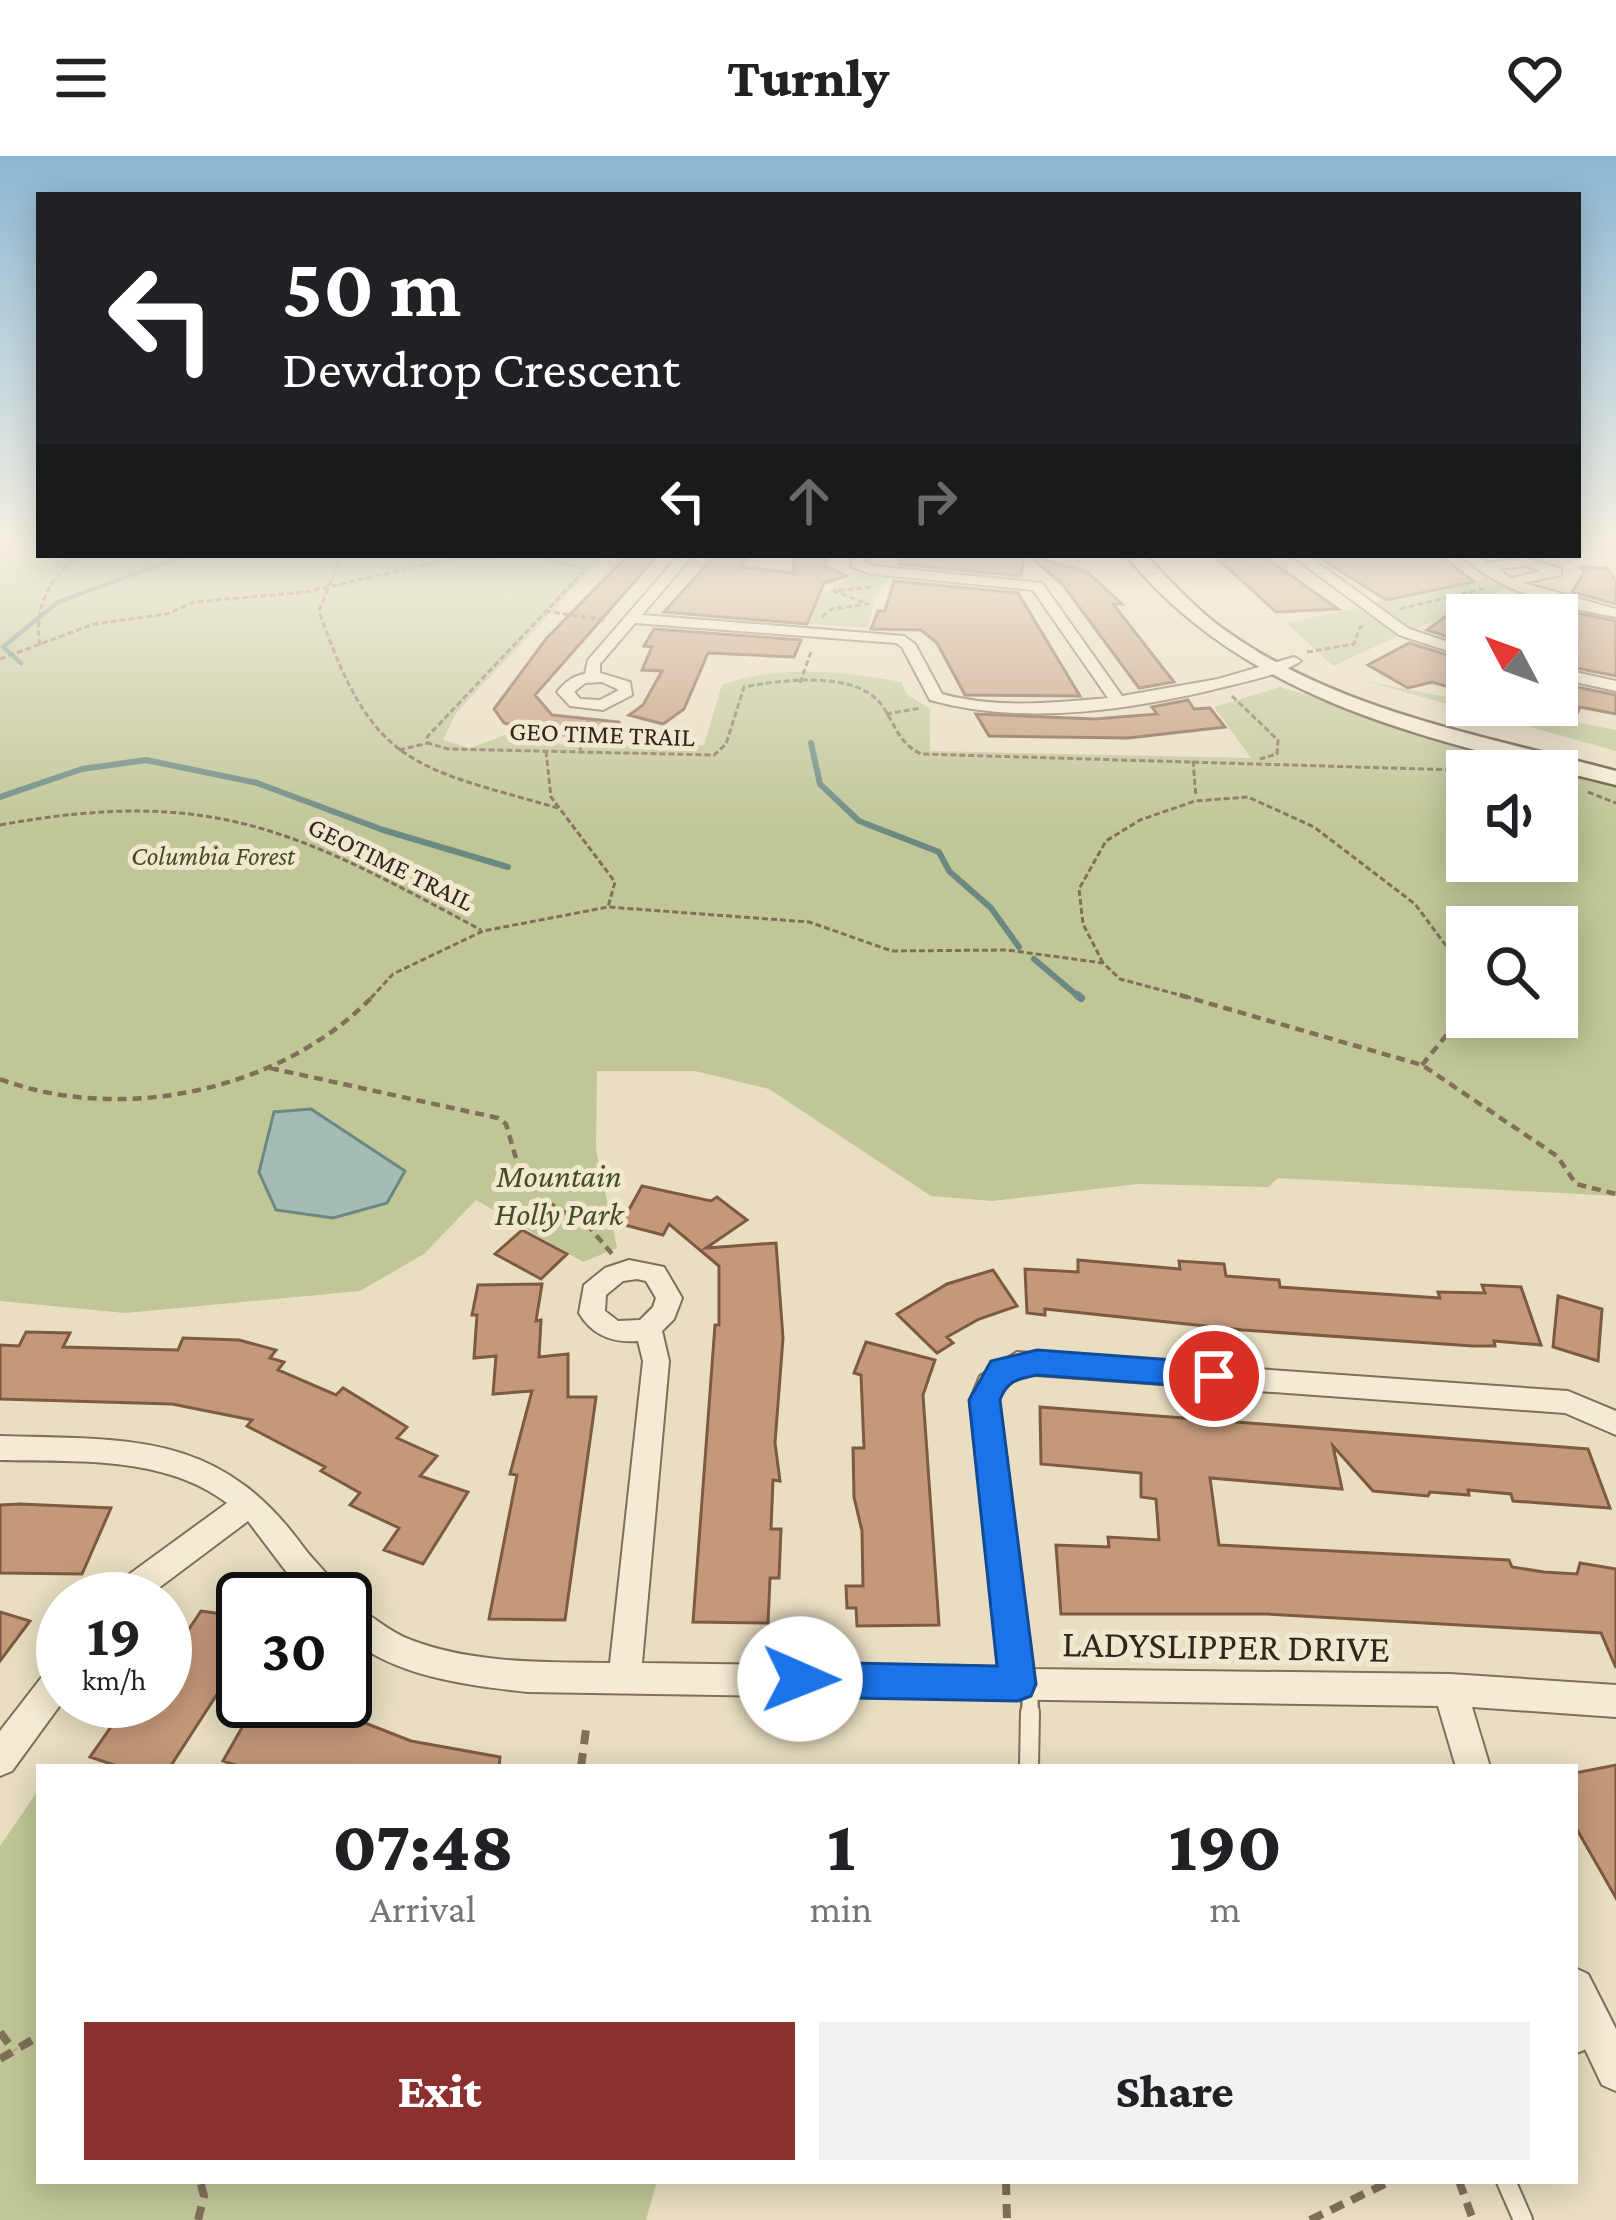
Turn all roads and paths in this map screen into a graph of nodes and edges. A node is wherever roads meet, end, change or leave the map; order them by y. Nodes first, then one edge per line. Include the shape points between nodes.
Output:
1 (47, 642) edge
2 (329, 642) edge
3 (516, 642) edge
4 (611, 642) edge
5 (905, 642) edge
6 (1077, 642) edge
7 (1246, 642) edge
8 (1262, 642) edge
9 (1355, 642) edge
10 (40, 645) joint
11 (0, 659) edge
12 (1288, 660) junction
13 (807, 662) dead end
14 (592, 677) junction
15 (1578, 678) edge
16 (800, 683) junction
17 (1616, 686) edge
18 (1227, 693) dead end
19 (1118, 701) junction
20 (594, 705) junction
21 (930, 705) dead end
22 (886, 714) junction
23 (428, 743) junction
24 (397, 750) junction
25 (580, 750) junction
26 (546, 751) junction
27 (1193, 760) junction
28 (1248, 761) junction
29 (1616, 762) edge
30 (1446, 769) edge
31 (1616, 778) edge
32 (1196, 797) junction
33 (558, 808) junction
34 (0, 825) edge
35 (608, 907) junction
36 (483, 931) junction
37 (1446, 948) edge
38 (1103, 963) junction
39 (1446, 1029) edge
40 (1422, 1065) junction
41 (271, 1068) junction
42 (0, 1079) edge
43 (517, 1162) dead end
44 (1615, 1194) edge
45 (547, 1202) dead end
46 (618, 1272) junction
47 (648, 1328) junction
48 (1616, 1423) edge
49 (0, 1448) edge
50 (249, 1503) junction
51 (156, 1572) edge
52 (306, 1572) edge
53 (372, 1633) edge
54 (625, 1676) junction
55 (1024, 1684) junction
56 (1450, 1690) junction
57 (1616, 1701) edge
58 (36, 1711) edge
59 (587, 1722) dead end
60 (0, 1759) edge
61 (580, 1764) edge
62 (1028, 1764) edge
63 (1472, 1764) edge
64 (1578, 2001) edge
65 (0, 2032) edge
66 (36, 2038) edge
67 (1586, 2039) edge
68 (14, 2050) junction
69 (0, 2059) edge
70 (1616, 2071) edge
71 (201, 2184) edge
72 (1006, 2184) edge
73 (1385, 2184) edge
74 (1460, 2184) edge
75 (1507, 2184) edge
76 (198, 2220) edge
77 (1007, 2220) edge
78 (1310, 2220) edge
79 (1473, 2220) edge
80 (1522, 2220) edge

1 - 10 path
2 - 24 path via 370,722
3 - 23 path, GEO TIME TRAIL
4 - 14 street
5 - 19 street via 936,697 956,704
6 - 19 street
7 - 12 main road
8 - 12 main road
9 - 12 path
10 - 11 path
12 - 19 street via 1185,692
12 - 29 main road via 1400,703
12 - 31 main road via 1420,724
13 - 16 path
14 - 20 street via 565,692
14 - 20 street via 628,689
15 - 17 street
16 - 22 path, GEO TIME TRAIL via 856,686
16 - 25 path, GEO TIME TRAIL via 744,687 726,744 714,755
18 - 28 path via 1278,740 1277,754
20 - 25 path
21 - 22 path
22 - 27 path, GEO TIME TRAIL via 895,738 921,754
23 - 24 path
23 - 26 path, GEO TIME TRAIL
24 - 33 path via 421,768
25 - 26 path, GEO TIME TRAIL
26 - 33 path
27 - 28 path, GEO TIME TRAIL
27 - 32 path
28 - 30 path, GEO TIME TRAIL
32 - 37 path via 1287,807 1398,886 1435,922
32 - 38 path via 1114,832 1080,884 1083,924
33 - 35 path via 616,882
34 - 36 path, GEOTIME TRAIL via 73,808 214,809 312,844
35 - 36 path
35 - 38 path via 809,922 892,950 1007,950
36 - 41 path via 393,974 346,1025
38 - 40 path via 1120,979
39 - 40 path
40 - 44 path via 1557,1156 1576,1184
41 - 42 path via 201,1093 48,1097
41 - 43 path via 499,1118
45 - 46 path via 605,1241
46 - 47 street via 646,1270 665,1286 665,1312
46 - 47 street via 593,1292 592,1312 619,1332
47 - 54 street via 656,1360
48 - 55 street via 1568,1402 1017,1363 1002,1370 984,1400
49 - 50 street via 163,1459 207,1474
50 - 51 street
50 - 52 street
53 - 54 street, LADYSLIPPER DRIVE via 404,1654 458,1670
54 - 55 street, LADYSLIPPER DRIVE
55 - 56 street, LADYSLIPPER DRIVE
55 - 62 lane
56 - 57 street, LADYSLIPPER DRIVE
56 - 63 street
58 - 60 street
59 - 61 path
64 - 67 street
65 - 68 path
66 - 68 path
67 - 70 street
68 - 69 path
71 - 76 path
72 - 77 path
73 - 78 path
74 - 79 path
75 - 80 lane

